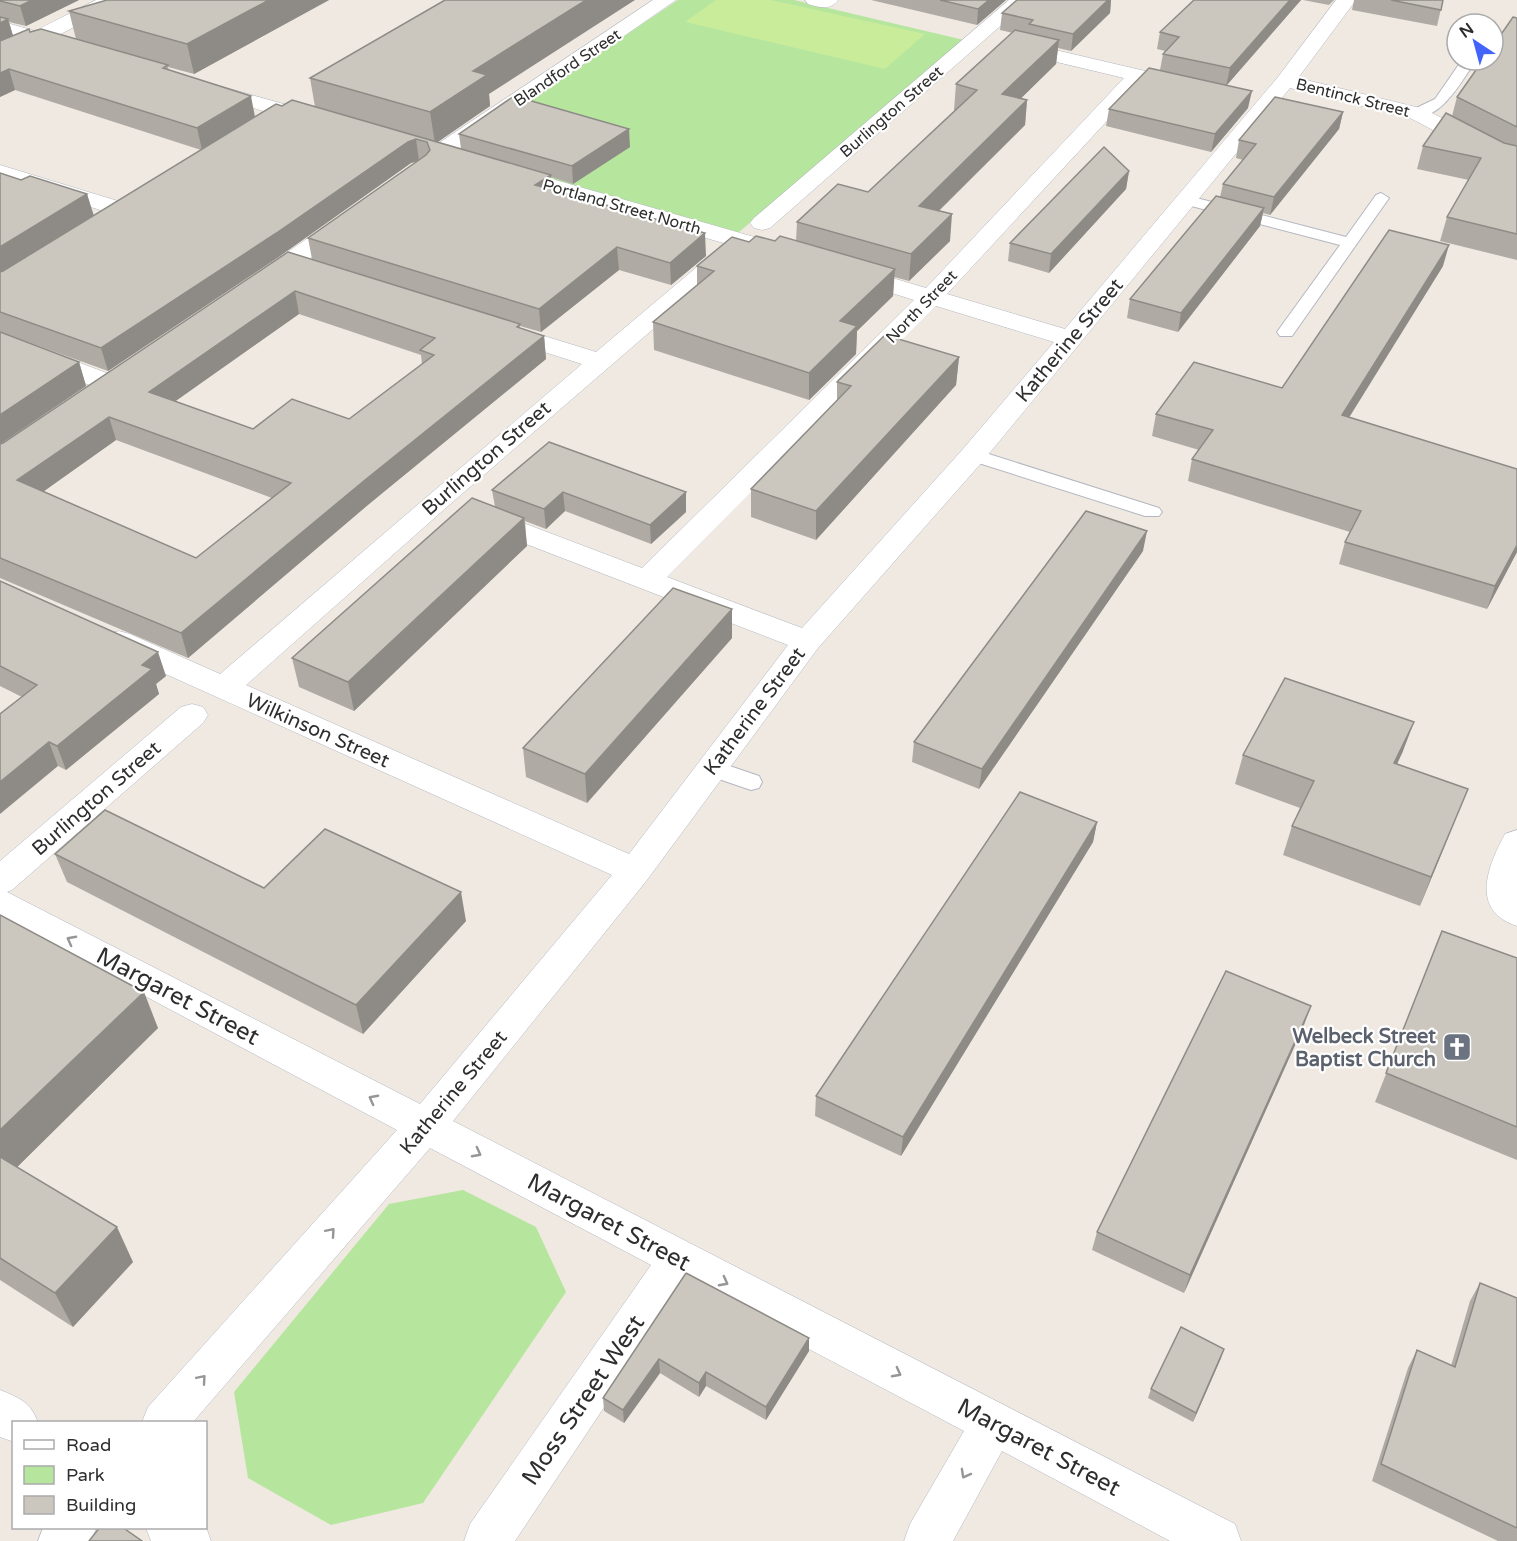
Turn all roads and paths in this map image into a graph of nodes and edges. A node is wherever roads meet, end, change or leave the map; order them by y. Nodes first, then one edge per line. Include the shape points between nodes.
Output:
1 (111, 0) edge
2 (666, 0) edge
3 (1020, 0) edge
4 (1346, 0) edge
5 (0, 27) edge
6 (39, 38) junction
7 (976, 38) junction
8 (83, 51) edge
9 (0, 57) edge
10 (1461, 72) edge
11 (1138, 75) junction
12 (1285, 81) junction
13 (1173, 83) edge
14 (195, 84) edge
15 (294, 105) junction
16 (1417, 112) junction
17 (264, 123) edge
18 (339, 126) edge
19 (460, 160) edge
20 (1517, 163) edge
21 (483, 166) edge
22 (0, 172) edge
23 (143, 198) edge
24 (1381, 198) dead end
25 (1185, 200) junction
26 (123, 210) junction
27 (364, 210) edge
28 (95, 228) edge
29 (752, 232) junction
30 (1350, 243) junction
31 (797, 257) edge
32 (831, 267) edge
33 (240, 297) edge
34 (931, 297) junction
35 (477, 323) edge
36 (1286, 332) dead end
37 (1070, 339) junction
38 (0, 340) edge
39 (599, 361) junction
40 (83, 403) edge
41 (973, 455) junction
42 (438, 500) junction
43 (1152, 512) dead end
44 (646, 581) junction
45 (96, 631) edge
46 (807, 640) junction
47 (223, 688) junction
48 (192, 715) dead end
49 (712, 768) junction
50 (751, 782) dead end
51 (1517, 843) edge
52 (635, 871) junction
53 (0, 881) edge
54 (0, 903) edge
55 (1510, 906) edge
56 (425, 1126) junction
57 (679, 1258) junction
58 (0, 1411) edge
59 (15, 1421) edge
60 (165, 1421) edge
61 (993, 1423) junction
62 (71, 1529) edge
63 (172, 1529) edge
64 (61, 1541) edge
65 (188, 1541) edge
66 (487, 1541) edge
67 (927, 1541) edge
68 (1218, 1541) edge

1 - 6 street
2 - 19 street, Blandford Street via 427,151
3 - 7 street, Burlington Street
4 - 12 street, Katherine Street
5 - 6 street
6 - 8 street
6 - 9 street
7 - 11 street
7 - 29 street, Burlington Street
10 - 16 lane via 1440,102
11 - 13 street
11 - 34 street, North Street
12 - 16 street, Bentinck Street
12 - 25 street, Katherine Street via 1254,101
14 - 15 street
15 - 17 street
15 - 18 street
16 - 20 street, Bentinck Street
21 - 29 street, Portland Street North
22 - 26 street
23 - 26 street
24 - 30 lane
25 - 30 lane
25 - 37 street, Katherine Street
26 - 28 street
27 - 33 street via 300,266
29 - 31 street, Portland Street North
29 - 39 street, Burlington Street
30 - 36 lane
32 - 34 street
34 - 37 street
34 - 44 street, North Street
35 - 39 street
37 - 41 street, Katherine Street
38 - 40 street via 121,377
39 - 42 street, Burlington Street
41 - 43 lane
41 - 46 street, Katherine Street
42 - 44 street
42 - 47 street, Burlington Street
44 - 46 street
45 - 47 street, Wilkinson Street
46 - 49 street, Katherine Street
47 - 52 street, Wilkinson Street
48 - 53 street, Burlington Street
49 - 50 lane
49 - 52 street, Katherine Street
51 - 55 street via 1505,873
52 - 56 street, Katherine Street
56 -> 54 street, Margaret Street
56 -> 57 street, Margaret Street
60 -> 56 street, Katherine Street
57 -> 61 street, Margaret Street
57 - 66 street, Moss Street West
58 - 59 street
61 -> 67 street
61 - 68 street, Margaret Street
62 - 64 street
63 - 65 street

